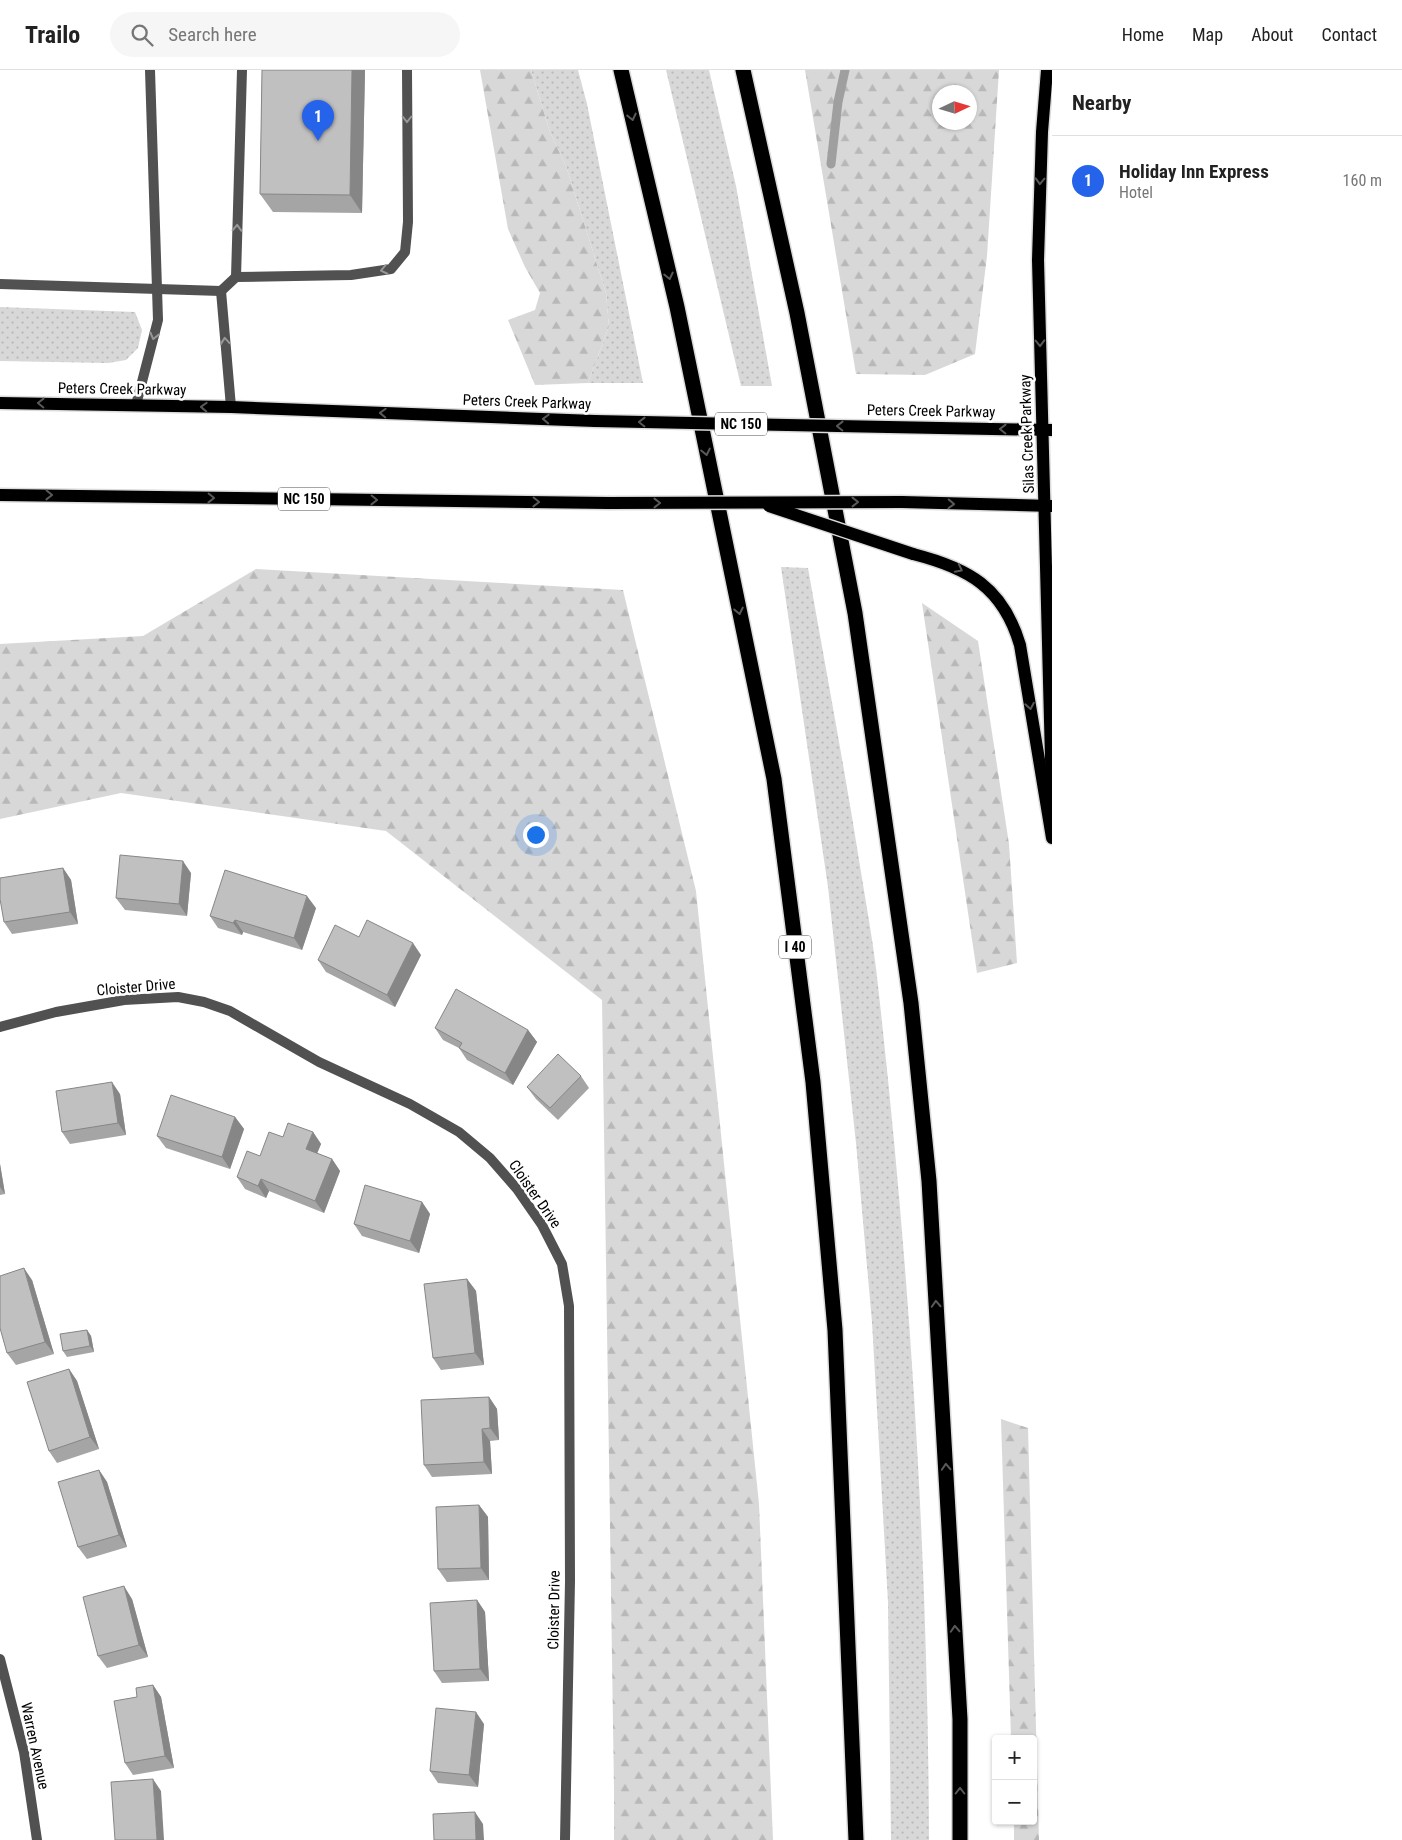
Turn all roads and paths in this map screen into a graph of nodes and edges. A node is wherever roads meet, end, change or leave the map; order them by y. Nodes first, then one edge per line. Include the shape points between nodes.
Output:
1 (150, 70) edge
2 (242, 70) edge
3 (407, 70) edge
4 (621, 70) edge
5 (743, 70) edge
6 (1047, 70) edge
7 (236, 277) junction
8 (0, 284) edge
9 (157, 288) junction
10 (221, 291) junction
11 (0, 402) edge
12 (136, 405) junction
13 (230, 407) junction
14 (1048, 430) edge
15 (0, 495) edge
16 (757, 502) junction
17 (1049, 506) edge
18 (1052, 797) edge
19 (1052, 838) edge
20 (0, 1026) edge
21 (0, 1659) edge
22 (37, 1840) edge
23 (565, 1840) edge
24 (856, 1840) edge
25 (960, 1840) edge

1 - 9 street
7 -> 2 street
3 -> 7 street via 408,222 405,252 391,270 351,275
4 -> 24 highway, I 40 via 676,307 774,779 812,1082 835,1330
25 -> 5 highway via 960,1719 929,1181 911,1003 855,613 797,313
6 -> 14 main road, Silas Creek Parkway via 1038,260
7 - 10 street
8 - 9 street
9 - 10 street
9 -> 12 street via 158,320
13 -> 10 street
12 -> 11 main road, Peters Creek Parkway / NC 150
13 -> 12 main road, Peters Creek Parkway / NC 150
14 -> 13 main road, Peters Creek Parkway / NC 150, bridge via 594,421
14 - 17 main road, Silas Creek Parkway
15 -> 16 main road, NC 150, bridge
16 -> 17 main road, NC 150, bridge
16 -> 19 main road, bridge via 945,562 971,575 991,592 1016,630 1020,645
17 - 18 main road, Silas Creek Parkway
20 - 23 street, Cloister Drive via 124,1000 178,997 230,1011 319,1062 410,1104 459,1132 490,1158 542,1225 562,1264 570,1306 570,1581
21 - 22 street, Warren Avenue via 24,1752

